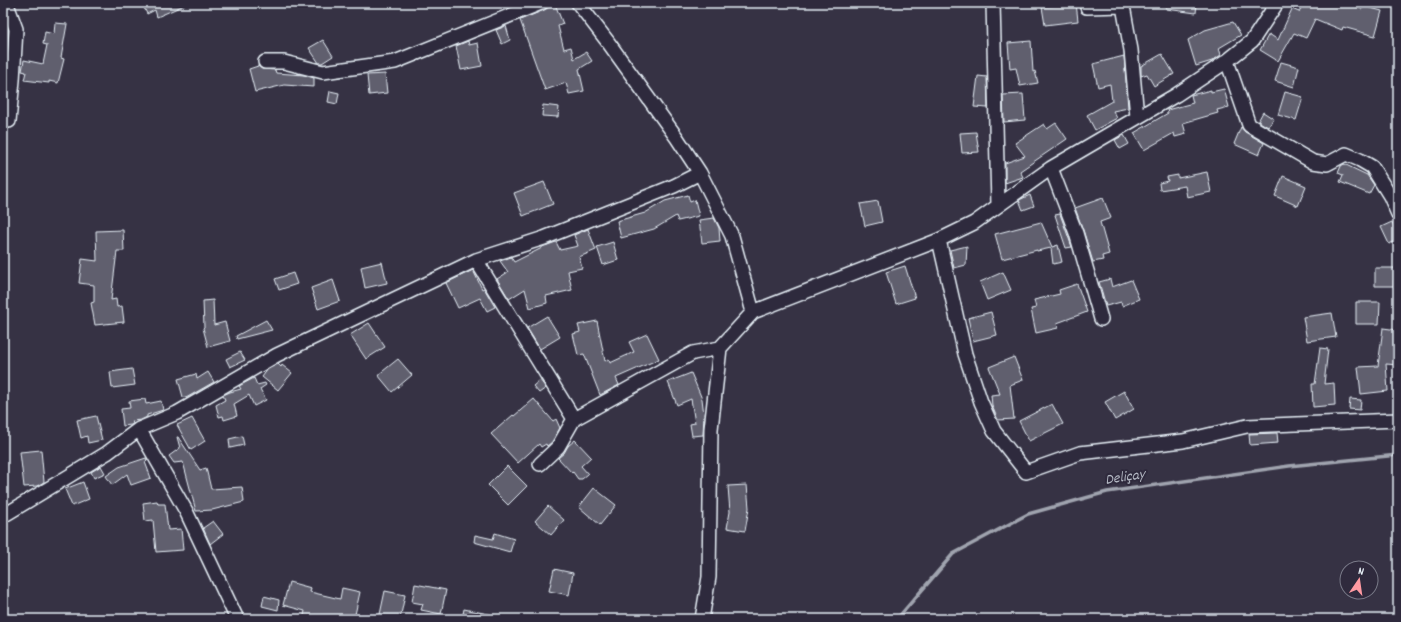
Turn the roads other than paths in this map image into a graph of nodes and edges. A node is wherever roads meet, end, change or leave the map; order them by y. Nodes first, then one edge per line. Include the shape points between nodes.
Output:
1 (541, 3) edge
2 (578, 3) edge
3 (993, 3) edge
4 (1086, 3) edge
5 (1277, 3) edge
6 (3, 6) edge
7 (1227, 61) junction
8 (265, 62) dead end
9 (1137, 118) junction
10 (6, 121) edge
11 (1052, 168) junction
12 (700, 173) junction
13 (998, 205) junction
14 (1398, 214) edge
15 (939, 240) junction
16 (476, 260) junction
17 (753, 312) junction
18 (1101, 319) dead end
19 (720, 348) junction
20 (574, 419) junction
21 (1398, 420) edge
22 (139, 429) junction
23 (540, 464) dead end
24 (3, 516) edge
25 (237, 619) edge
26 (702, 619) edge

1 - 8 street via 396,62 323,72 284,62
2 - 12 street
3 - 13 street
4 - 9 street via 1088,7 1123,6 1132,50
5 - 7 street via 1252,41
6 - 10 street via 8,7 16,29 13,80
7 - 9 street
7 - 14 street via 1249,125 1313,162 1328,164 1346,154 1372,167
9 - 11 street
11 - 13 street
11 - 18 street via 1076,233
12 - 16 street via 544,238
12 - 17 street via 732,236
13 - 15 street via 974,224
15 - 17 street
15 - 21 street via 965,354 981,402 994,431 1026,472 1080,453 1183,442 1247,426
16 - 20 street
16 - 22 street via 277,355 177,413
17 - 19 street
19 - 20 street via 693,353
19 - 26 street via 711,429 709,577
20 - 23 street via 558,446
22 - 24 street via 107,453
22 - 25 street via 186,511

